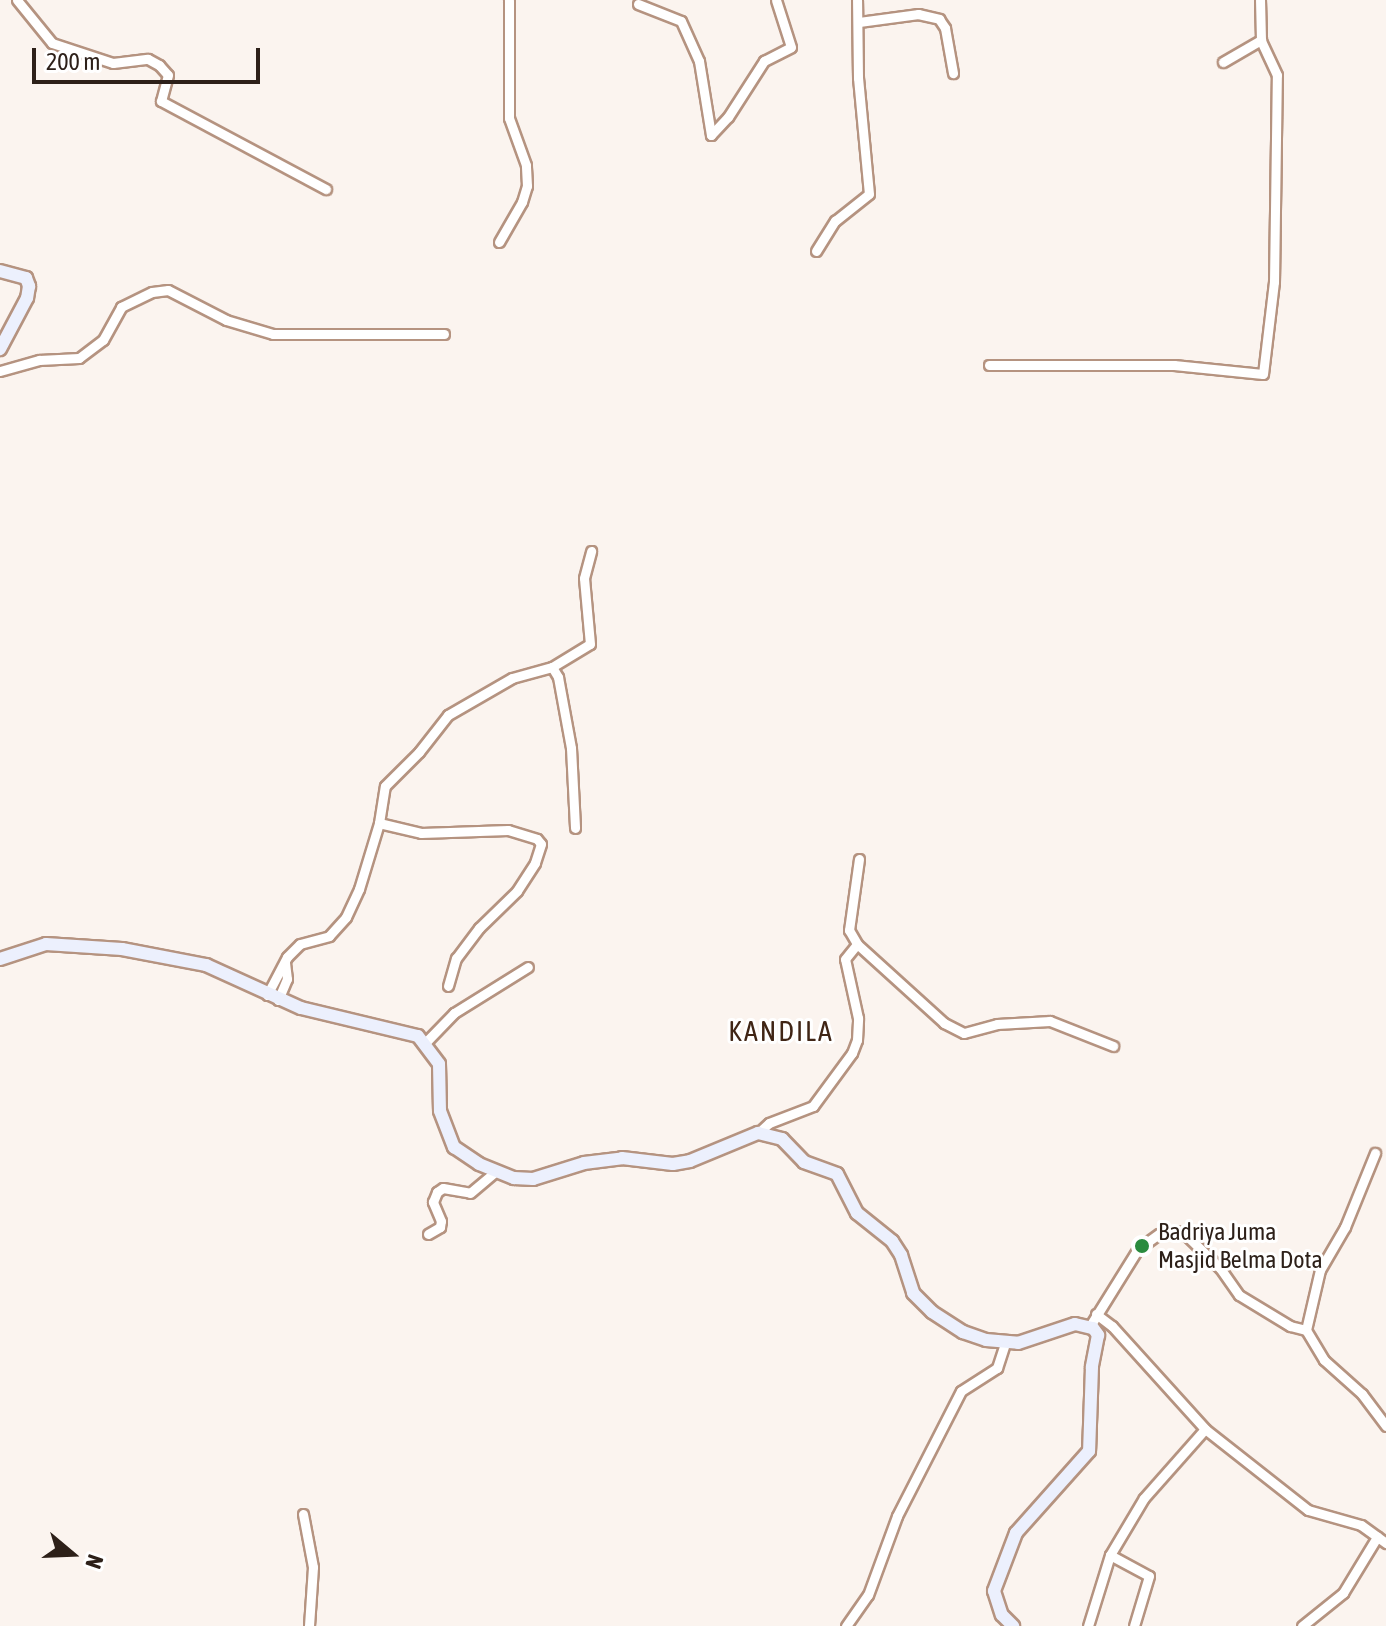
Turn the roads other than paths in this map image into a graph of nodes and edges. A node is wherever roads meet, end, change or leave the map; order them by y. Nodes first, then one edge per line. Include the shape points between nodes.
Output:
1 (17, 0) edge
2 (509, 0) edge
3 (776, 0) edge
4 (857, 0) edge
5 (1260, 0) edge
6 (638, 4) dead end
7 (859, 22) junction
8 (1261, 40) junction
9 (1223, 62) dead end
10 (953, 73) dead end
11 (326, 189) dead end
12 (499, 242) dead end
13 (816, 251) dead end
14 (0, 271) edge
15 (444, 334) dead end
16 (0, 349) edge
17 (989, 365) dead end
18 (0, 371) edge
19 (591, 551) dead end
20 (552, 667) junction
21 (379, 823) junction
22 (575, 828) dead end
23 (859, 859) dead end
24 (857, 944) junction
25 (0, 959) edge
26 (528, 967) dead end
27 (448, 986) dead end
28 (273, 997) junction
29 (424, 1044) junction
30 (1113, 1046) dead end
31 (758, 1133) junction
32 (1375, 1153) dead end
33 (496, 1171) junction
34 (428, 1234) dead end
35 (1093, 1320) junction
36 (1306, 1330) junction
37 (1005, 1343) junction
38 (1386, 1426) edge
39 (1205, 1429) junction
40 (303, 1514) dead end
41 (1382, 1540) edge
42 (1110, 1555) junction
43 (309, 1626) edge
44 (846, 1626) edge
45 (1013, 1626) edge
46 (1088, 1626) edge
47 (1134, 1626) edge
48 (1302, 1626) edge

1 - 11 street via 52,43 113,63 148,59 159,65 168,75 161,101
2 - 12 street via 509,118 526,165 527,186
3 - 6 street via 791,47 764,61 711,135 699,61 681,21
4 - 7 street
5 - 8 street
7 - 10 street via 918,14 939,19
7 - 13 street via 858,78 869,194 835,221
8 - 9 street
8 - 17 street via 1277,75 1274,282 1263,374 1174,365
14 - 16 main road via 26,278 29,286
15 - 18 street via 273,334 226,320 168,290 121,307 103,340 79,358 39,360
19 - 20 street via 584,578 590,644
20 - 21 street via 512,678 448,715 385,786
20 - 22 street via 571,748
21 - 27 street via 421,833 508,830 541,844 517,891 456,958
21 - 28 street via 346,917 329,936 300,944 285,962
23 - 24 street via 848,922
24 - 30 street via 944,1023 964,1033 997,1024 1050,1021
24 - 31 street via 845,959 858,1018 852,1053 813,1106 769,1123
25 - 28 main road via 46,944 122,949 206,965
26 - 29 street via 454,1013
28 - 29 main road via 404,1031
29 - 33 main road via 439,1064 440,1111 454,1147
31 - 33 main road via 673,1164 622,1158 533,1179
31 - 37 main road via 782,1139 804,1162 837,1174 857,1213 892,1241 913,1293 932,1312 963,1332
32 - 36 street via 1345,1227 1320,1270
33 - 34 street via 470,1193 443,1188 437,1192 433,1202 440,1227
35 - 36 street via 1138,1249 1159,1234 1176,1231 1220,1268 1239,1295
35 - 37 main road
35 - 39 street via 1112,1326
35 - 45 main road via 1098,1335 1090,1381 1089,1451 1016,1533 994,1591 1002,1615
36 - 38 street via 1324,1360 1362,1394
37 - 44 street via 997,1368 961,1391 897,1516 868,1595
39 - 41 street via 1308,1510 1361,1525
39 - 42 street via 1144,1498
40 - 43 street via 313,1567
41 - 48 street via 1343,1593
42 - 46 street
42 - 47 street via 1149,1576

